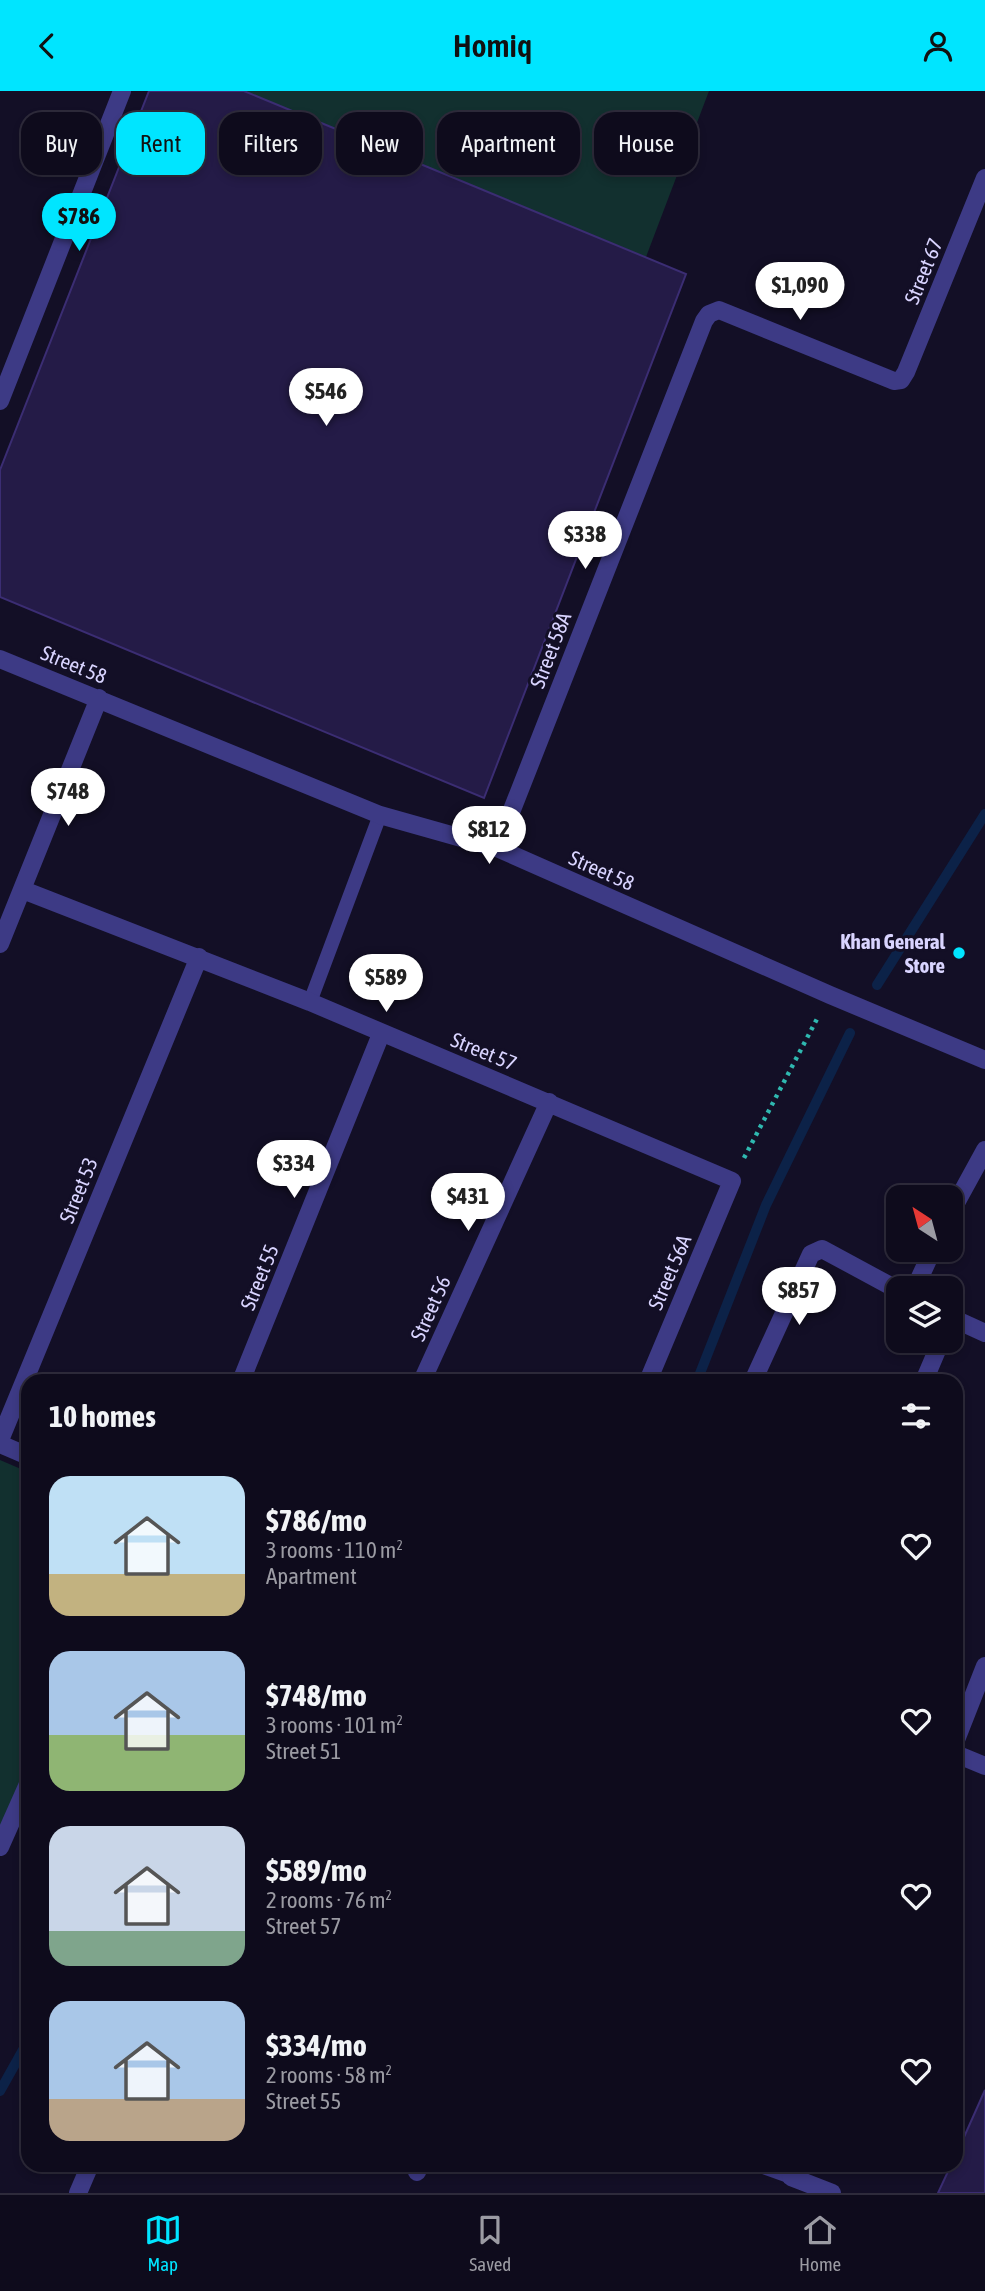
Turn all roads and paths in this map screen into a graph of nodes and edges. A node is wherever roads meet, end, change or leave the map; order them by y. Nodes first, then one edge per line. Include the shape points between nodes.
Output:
1 (122, 91) edge
2 (985, 178) edge
3 (709, 314) joint
4 (0, 401) edge
5 (0, 659) edge
6 (99, 698) junction
7 (380, 815) junction
8 (497, 848) junction
9 (23, 890) junction
10 (0, 944) edge
11 (199, 957) junction
12 (830, 995) junction
13 (310, 1002) junction
14 (382, 1034) junction
15 (985, 1060) edge
16 (549, 1102) junction
17 (985, 1150) edge
18 (732, 1181) junction
19 (963, 1190) edge
20 (886, 1284) edge
21 (963, 1324) edge
22 (985, 1333) edge
23 (936, 1353) edge
24 (28, 1374) edge
25 (244, 1374) edge
26 (425, 1374) edge
27 (651, 1374) edge
28 (756, 1374) edge
29 (927, 1374) edge
30 (21, 1391) edge
31 (0, 1442) edge
32 (21, 1452) edge
33 (985, 1666) edge
34 (963, 1722) edge
35 (963, 1757) edge
36 (985, 1766) edge
37 (21, 1800) edge
38 (0, 1847) edge
39 (87, 2172) edge
40 (795, 2172) edge
41 (78, 2193) edge
42 (832, 2193) edge

1 - 4 street
2 - 3 street, Street 67 via 901,380 719,310
3 - 8 street, Street 58A
5 - 6 street, Street 58
6 - 7 street, Street 58
6 - 9 street
7 - 8 street, Street 58
7 - 13 lane
8 - 12 street, Street 58
9 - 10 street
9 - 11 street, Street 57
11 - 13 street, Street 57
11 - 24 street, Street 53
12 - 15 street, Street 58
12 - 18 path
13 - 14 street, Street 57
14 - 16 street, Street 57
14 - 25 street, Street 55
16 - 18 street, Street 57
16 - 26 street, Street 56
17 - 19 street
18 - 27 street, Street 56A
20 - 28 street via 822,1249 811,1254
21 - 22 street
23 - 29 street
30 - 31 street, Street 53
31 - 32 street
33 - 34 street
35 - 36 street
37 - 38 street
39 - 41 street
40 - 42 street

